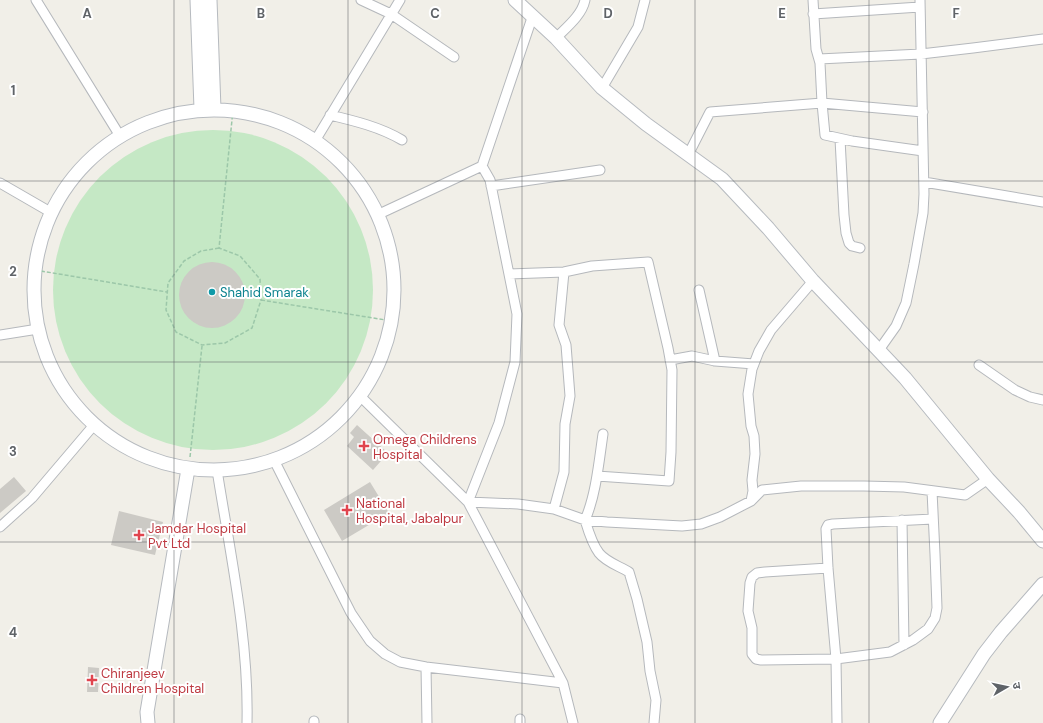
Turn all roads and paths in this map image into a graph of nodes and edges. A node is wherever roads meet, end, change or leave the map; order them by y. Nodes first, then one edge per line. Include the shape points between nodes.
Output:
1 (36, 0) edge
2 (197, 0) edge
3 (210, 0) edge
4 (361, 0) edge
5 (400, 0) edge
6 (515, 0) edge
7 (585, 0) edge
8 (645, 0) edge
9 (812, 0) edge
10 (920, 4) edge
11 (391, 14) junction
12 (813, 14) junction
13 (533, 16) junction
14 (556, 38) junction
15 (1043, 39) edge
16 (921, 54) junction
17 (454, 57) dead end
18 (819, 59) junction
19 (602, 88) junction
20 (822, 102) junction
21 (208, 109) junction
22 (233, 110) junction
23 (923, 112) junction
24 (330, 115) junction
25 (120, 136) junction
26 (840, 138) junction
27 (402, 140) dead end
28 (315, 141) junction
29 (923, 151) junction
30 (688, 155) junction
31 (482, 166) junction
32 (600, 170) dead end
33 (924, 182) junction
34 (0, 183) edge
35 (491, 186) junction
36 (1043, 202) edge
37 (52, 213) junction
38 (377, 216) junction
39 (219, 248) junction
40 (860, 248) dead end
41 (35, 270) junction
42 (564, 272) junction
43 (509, 274) junction
44 (813, 281) junction
45 (699, 290) dead end
46 (167, 292) junction
47 (261, 300) junction
48 (392, 321) junction
49 (38, 329) junction
50 (0, 335) edge
51 (202, 345) junction
52 (879, 350) junction
53 (670, 360) junction
54 (715, 361) junction
55 (754, 364) junction
56 (979, 365) dead end
57 (359, 395) junction
58 (1043, 400) edge
59 (94, 425) junction
60 (603, 434) dead end
61 (274, 460) junction
62 (188, 469) junction
63 (217, 470) junction
64 (597, 476) junction
65 (988, 479) junction
66 (932, 491) junction
67 (751, 501) junction
68 (468, 502) junction
69 (554, 509) junction
70 (933, 519) junction
71 (585, 520) junction
72 (902, 520) junction
73 (0, 527) edge
74 (1043, 540) edge
75 (828, 568) junction
76 (1043, 584) edge
77 (904, 645) junction
78 (836, 659) junction
79 (426, 667) junction
80 (563, 683) junction
81 (148, 723) edge
82 (247, 723) edge
83 (427, 723) edge
84 (573, 723) edge
85 (654, 723) edge
86 (837, 723) edge
87 (940, 723) edge

1 - 25 street
2 - 21 street
3 - 21 street
4 - 11 street
5 - 11 street
6 - 13 street
7 - 14 street via 574,19
8 - 19 street via 638,27
9 - 12 street
10 - 12 street
10 - 16 street
11 - 17 street
11 - 24 street
12 - 18 street
13 - 14 street
13 - 31 street
14 - 19 street
15 - 16 street
16 - 18 street
16 - 23 street
18 - 20 street
19 - 30 street
20 - 23 street
20 - 26 street via 825,135
20 - 30 street via 710,112
21 - 22 street
21 - 25 street via 153,119
22 - 28 street via 250,112 294,127
22 - 39 path
23 - 29 street
24 - 27 street via 372,126
24 - 28 street
25 - 37 street via 107,143 70,180
26 - 29 street
26 - 40 street via 846,233 849,243
28 - 38 street via 332,153 363,187
29 - 33 street
30 - 44 street via 722,179
31 - 35 street
31 - 38 street
32 - 35 street
33 - 36 street
33 - 52 street via 923,213 906,303 896,326
34 - 37 street
35 - 43 street
37 - 41 street via 45,226
38 - 48 street via 384,229 394,274
39 - 46 path via 201,251 184,261 168,282
39 - 47 path via 240,256 260,280
41 - 46 path
41 - 49 street
42 - 43 street
42 - 53 street via 592,266 648,262
42 - 69 street via 559,325 566,346 570,396 565,424 564,472
43 - 68 street via 517,314 515,362 499,423
44 - 52 street
44 - 55 street via 771,330
45 - 54 street
46 - 51 path via 166,310 176,332
47 - 48 path
47 - 51 path via 252,328 225,343
48 - 57 street via 378,365
49 - 50 street
49 - 59 street via 58,381
51 - 62 path
52 - 65 street
53 - 54 street via 692,356
53 - 64 street via 672,452 669,481
54 - 55 street
55 - 67 street via 748,394 755,448
56 - 58 street via 1015,390
57 - 61 street via 354,404 320,436
57 - 68 street
59 - 62 street via 122,446 154,461
59 - 73 street via 32,498
60 - 64 street
61 - 63 street via 235,470
61 - 79 street via 351,613 370,641 385,654 400,662
62 - 63 street
62 - 81 street via 147,712
63 - 82 street via 244,651
64 - 71 street
65 - 66 street via 965,495
65 - 74 street
66 - 67 street via 904,487 801,486 762,490
66 - 70 street
67 - 71 street via 701,524 682,526
68 - 69 street via 518,504
68 - 80 street
69 - 71 street
70 - 72 street
70 - 77 street via 937,608 935,618 928,629
71 - 85 street via 599,553 629,572 648,642 656,700
72 - 75 street via 828,525
72 - 77 street
75 - 78 street
75 - 78 street via 757,573 752,577 750,584 748,611 752,628 752,654 756,659
76 - 87 street via 984,654
77 - 78 street via 890,652
78 - 86 street
79 - 80 street
79 - 83 street
80 - 84 street

